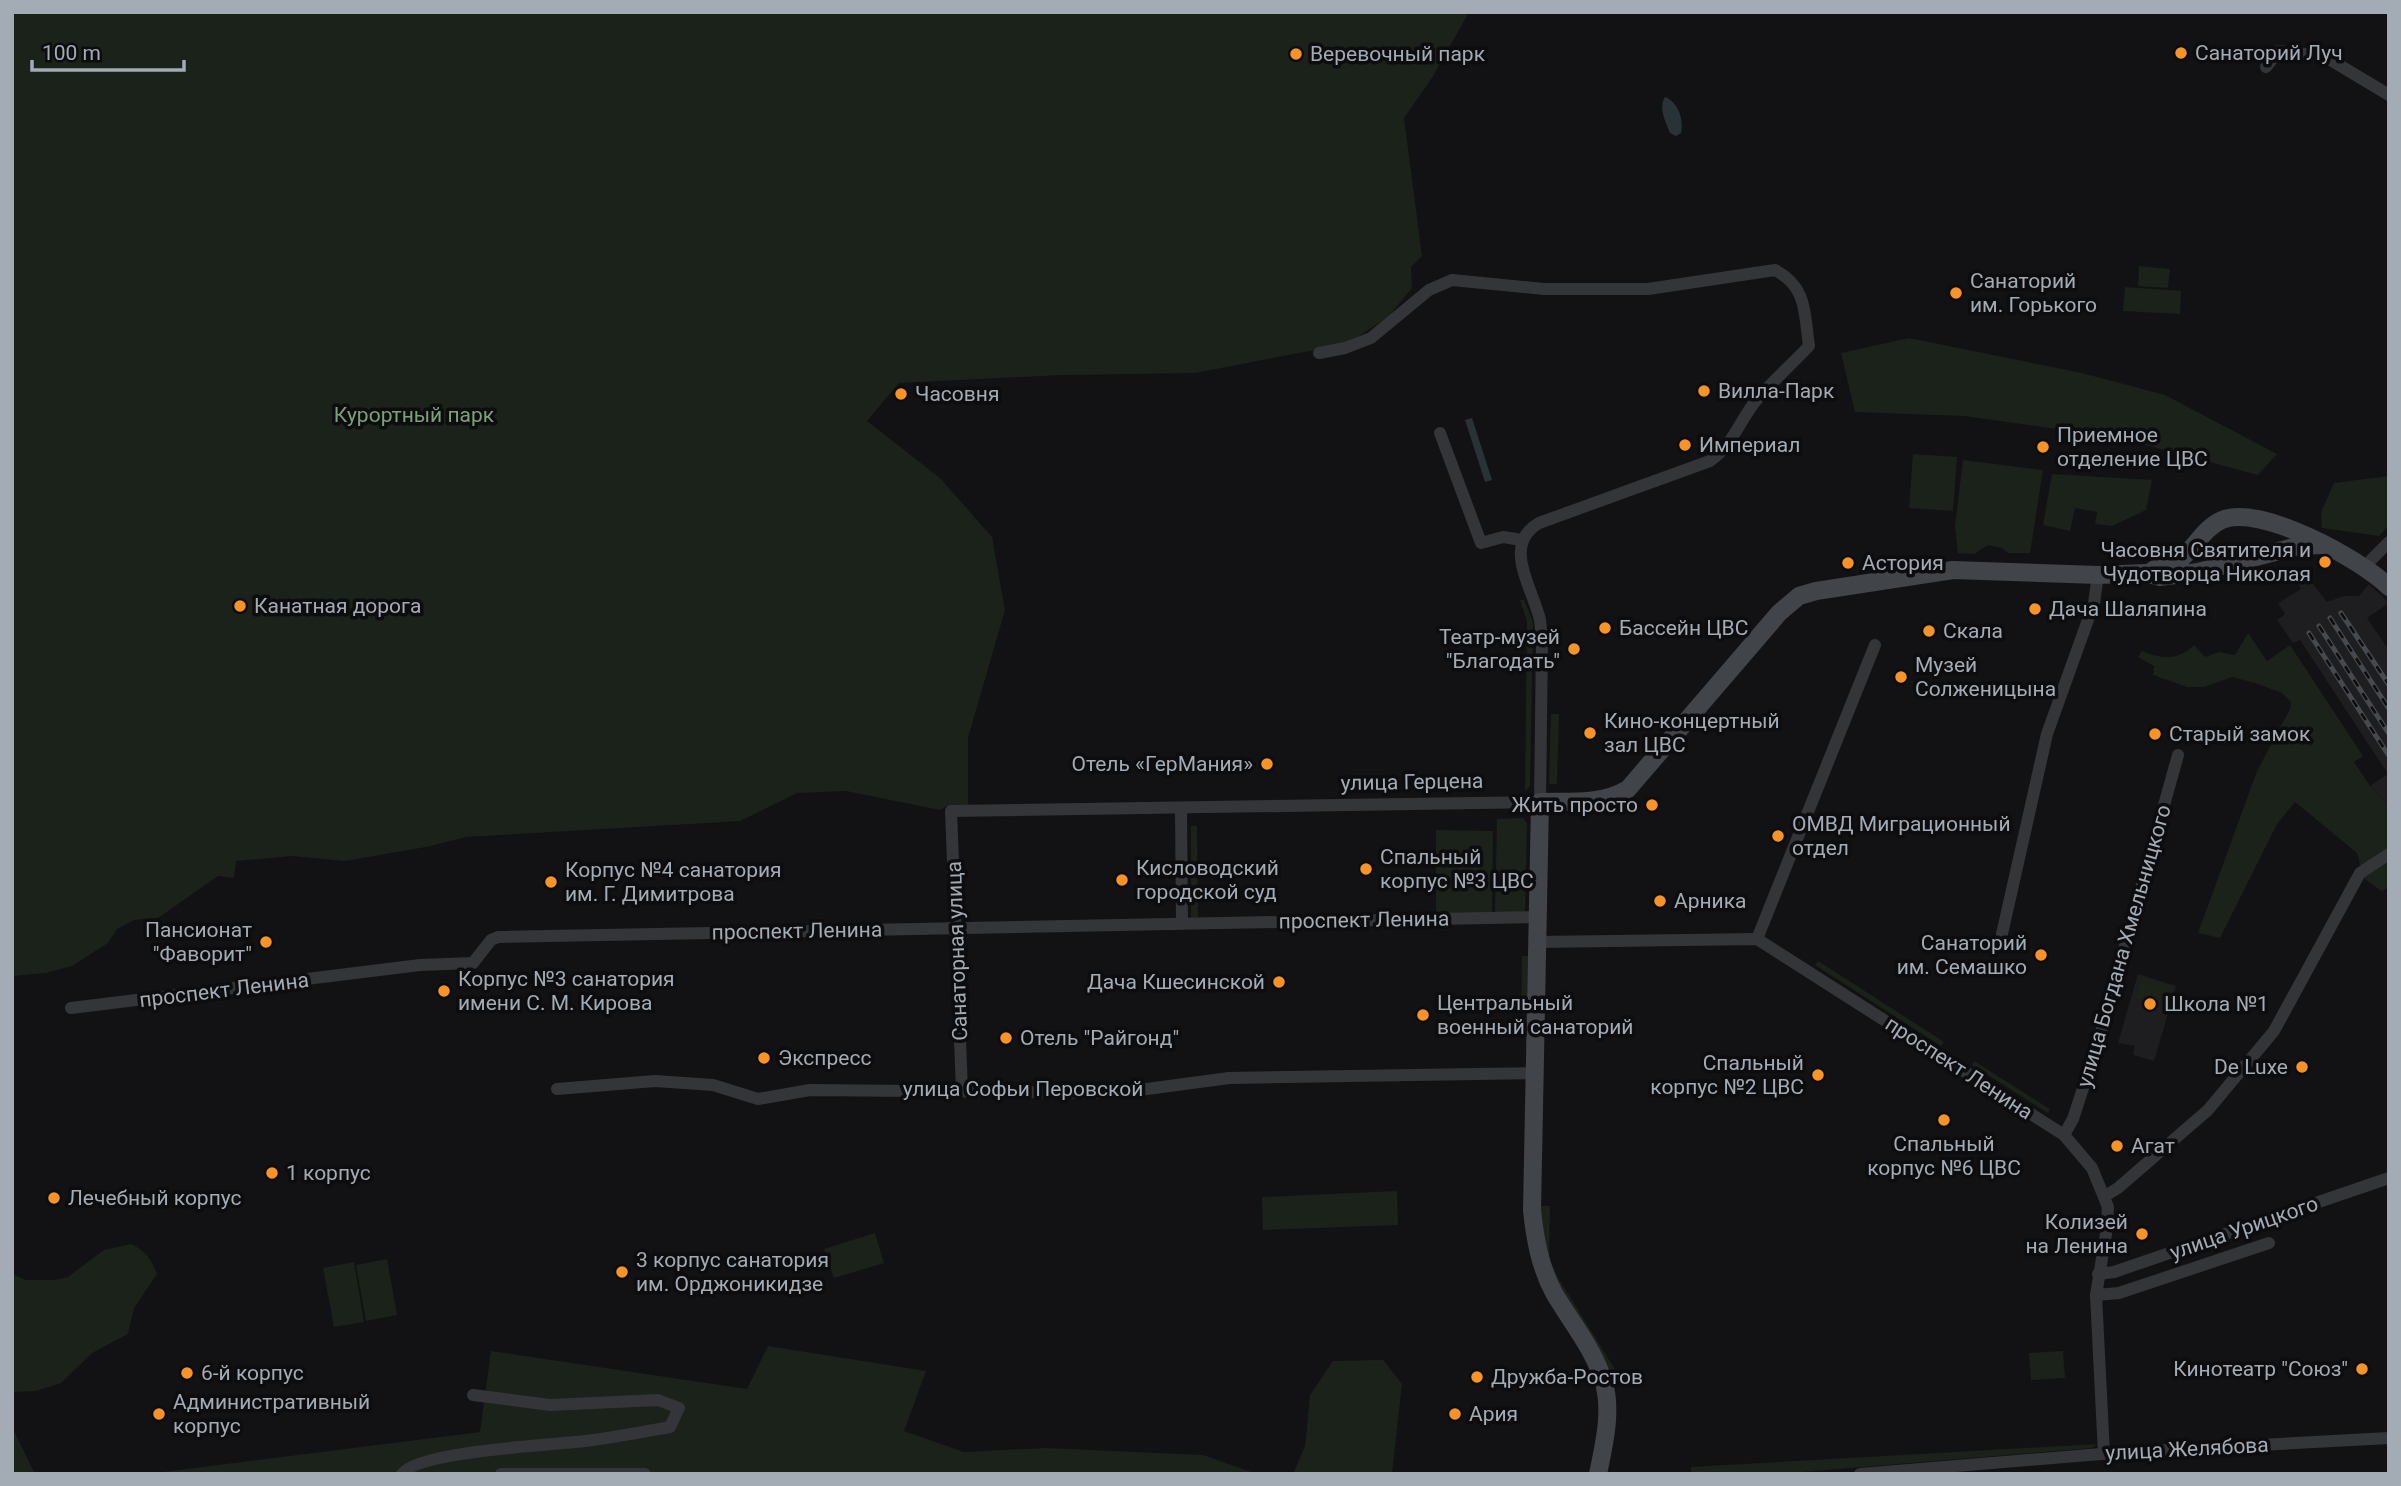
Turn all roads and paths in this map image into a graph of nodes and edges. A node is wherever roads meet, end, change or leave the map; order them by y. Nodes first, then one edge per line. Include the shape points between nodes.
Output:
1 (2266, 67) dead end
2 (2389, 95) edge
3 (1319, 353) dead end
4 (1440, 433) dead end
5 (1522, 540) junction
6 (2389, 542) edge
7 (2323, 545) junction
8 (2371, 560) dead end
9 (2146, 573) junction
10 (2098, 575) junction
11 (2389, 587) edge
12 (1875, 645) dead end
13 (2178, 755) dead end
14 (1540, 802) junction
15 (1181, 809) junction
16 (951, 811) joint
17 (2389, 854) edge
18 (1538, 917) junction
19 (1182, 924) junction
20 (956, 928) junction
21 (2001, 934) dead end
22 (1757, 939) junction
23 (1538, 942) junction
24 (71, 1008) dead end
25 (1535, 1073) junction
26 (557, 1089) dead end
27 (962, 1091) junction
28 (2064, 1135) junction
29 (2389, 1178) edge
30 (2105, 1196) junction
31 (2269, 1243) dead end
32 (2098, 1274) junction
33 (2096, 1295) junction
34 (473, 1395) dead end
35 (2389, 1438) edge
36 (2104, 1454) junction
37 (2000, 1468) edge
38 (402, 1474) edge
39 (501, 1474) edge
40 (645, 1474) edge
41 (1598, 1474) edge
42 (1860, 1474) edge

1 - 2 street via 2279,51 2324,56
3 - 5 street via 1371,338 1429,290 1452,280 1544,289 1648,289 1775,270 1789,278 1802,298 1810,346 1759,397 1721,453 1710,461 1539,523 1528,529
4 - 5 street via 1481,543 1503,537
5 - 14 street via 1520,552 1542,642
6 - 8 street
7 - 9 main road via 2298,546 2198,572 2160,577
7 - 9 main road via 2274,523 2229,517 2208,529 2178,561
7 - 11 main road
9 - 10 main road
10 - 14 main road, улица Герцена via 1953,570 1799,596 1787,604 1628,789 1598,800
10 - 21 street via 2094,603 2047,734
12 - 22 street
13 - 28 street, улица Богдана Хмельницкого via 2099,1039
14 - 15 street, улица Герцена
14 - 18 main road
15 - 16 street, улица Герцена
15 - 19 street
16 - 20 street, Санаторная улица
17 - 30 street via 2360,873 2274,1031 2208,1110
18 - 19 street, проспект Ленина
18 - 23 main road
19 - 20 street, проспект Ленина
20 - 24 street, проспект Ленина via 498,937 473,963 420,965
20 - 27 street, Санаторная улица
22 - 23 street
22 - 28 street, проспект Ленина
23 - 25 main road
25 - 27 street, улица Софьи Перовской via 1230,1078 1117,1093
25 - 41 main road via 1534,1231 1545,1275 1604,1382 1607,1411
26 - 27 street, улица Софьи Перовской via 655,1081 713,1085 758,1099 810,1090
28 - 30 street, проспект Ленина via 2092,1168
29 - 32 street, улица Урицкого
30 - 32 street, проспект Ленина via 2108,1218
31 - 33 street, улица Урицкого via 2119,1293
32 - 33 street, проспект Ленина
33 - 36 street, проспект Ленина
34 - 38 street via 550,1405 658,1400 679,1408 670,1427 483,1451 421,1462 406,1467
35 - 36 street, улица Желябова
36 - 37 street, улица Желябова
37 - 42 street, улица Желябова
39 - 40 street

